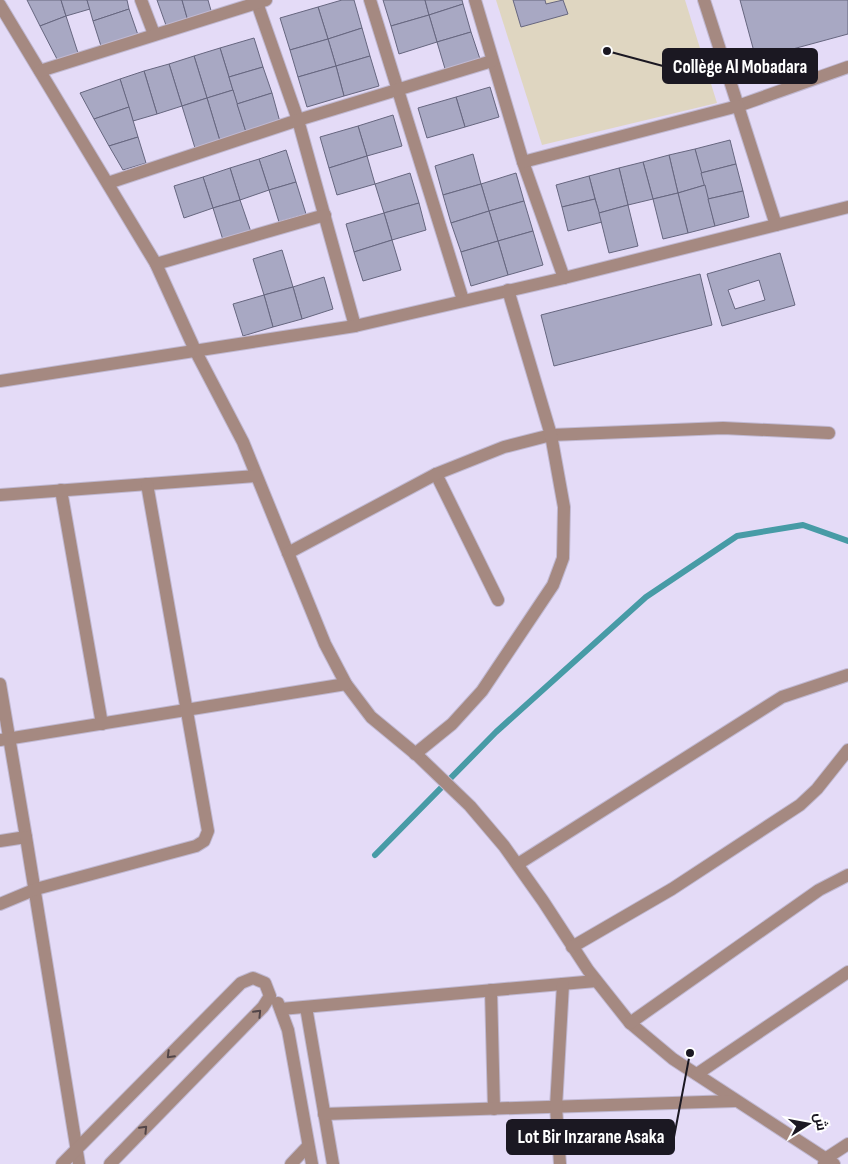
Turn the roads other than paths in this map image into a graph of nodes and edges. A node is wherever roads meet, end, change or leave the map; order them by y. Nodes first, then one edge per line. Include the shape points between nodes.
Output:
1 (141, 0) edge
2 (370, 0) edge
3 (475, 0) edge
4 (704, 0) edge
5 (260, 1) edge
6 (0, 5) edge
7 (154, 34) junction
8 (492, 61) junction
9 (848, 67) edge
10 (40, 71) junction
11 (398, 89) junction
12 (738, 106) junction
13 (298, 120) junction
14 (523, 162) junction
15 (108, 183) junction
16 (848, 207) edge
17 (325, 215) junction
18 (776, 224) junction
19 (156, 264) junction
20 (564, 278) junction
21 (508, 290) junction
22 (462, 300) junction
23 (355, 326) junction
24 (195, 350) junction
25 (0, 381) edge
26 (828, 433) dead end
27 (551, 436) junction
28 (436, 474) junction
29 (256, 476) junction
30 (147, 484) junction
31 (61, 490) junction
32 (0, 495) edge
33 (288, 553) junction
34 (498, 600) dead end
35 (848, 675) edge
36 (0, 684) edge
37 (346, 684) junction
38 (188, 710) junction
39 (102, 724) junction
40 (4, 739) edge
41 (848, 750) edge
42 (416, 755) junction
43 (26, 837) junction
44 (0, 841) edge
45 (518, 864) junction
46 (848, 875) edge
47 (36, 890) junction
48 (0, 904) edge
49 (572, 947) junction
50 (848, 972) edge
51 (596, 981) junction
52 (563, 984) junction
53 (269, 989) junction
54 (492, 990) junction
55 (306, 1007) junction
56 (282, 1009) junction
57 (630, 1023) junction
58 (697, 1074) junction
59 (735, 1101) junction
60 (556, 1107) junction
61 (494, 1109) junction
62 (324, 1114) junction
63 (848, 1144) edge
64 (308, 1146) junction
65 (77, 1150) junction
66 (828, 1162) edge
67 (62, 1164) edge
68 (79, 1164) edge
69 (110, 1164) edge
70 (291, 1164) edge
71 (312, 1164) edge
72 (333, 1164) edge
73 (560, 1164) edge

1 - 7 street
2 - 11 street
3 - 8 street
4 - 12 street
5 - 7 street
5 - 13 street
6 - 10 street
7 - 10 street
8 - 11 street
8 - 14 street
9 - 12 street
10 - 15 street
11 - 13 street
11 - 22 street
12 - 14 street
12 - 18 street
13 - 15 street
13 - 17 street
14 - 20 street
15 - 19 street
16 - 18 street
17 - 19 street
17 - 23 street
18 - 20 street
19 - 24 street
20 - 21 street
21 - 22 street
21 - 27 street
22 - 23 street
23 - 24 street
24 - 25 street
24 - 29 street
26 - 27 street via 723,428
27 - 28 street via 504,447
27 - 42 street via 564,508 565,536 563,558 552,585 482,691 452,724
28 - 33 street
28 - 34 street
29 - 30 street
29 - 33 street
30 - 31 street
30 - 38 street
31 - 32 street
31 - 39 street
33 - 37 street via 325,644
35 - 45 street via 782,697
36 - 40 street
37 - 38 street
37 - 42 street via 371,717
38 - 39 street
38 - 47 street via 208,830 204,841 196,846
39 - 40 street
40 - 43 street
41 - 49 street via 800,805 672,889
42 - 45 street via 470,806
43 - 44 street
43 - 47 street
45 - 49 street
46 - 57 street via 819,890
47 - 48 street
47 - 65 street
49 - 51 street
50 - 58 street
51 - 52 street
51 - 57 street
52 - 54 street
52 - 60 street
53 - 56 street
53 -> 65 street via 260,979 247,979 241,983
69 -> 53 street via 263,1007 270,996
54 - 55 street
54 - 61 street
55 - 56 street
55 - 62 street
56 - 64 street
57 - 58 street via 673,1059
58 - 59 street
59 - 60 street
59 - 66 street
60 - 61 street
60 - 73 street
61 - 62 street
62 - 72 street
63 - 66 street
64 - 70 street
64 - 71 street
65 - 67 street
65 - 68 street

